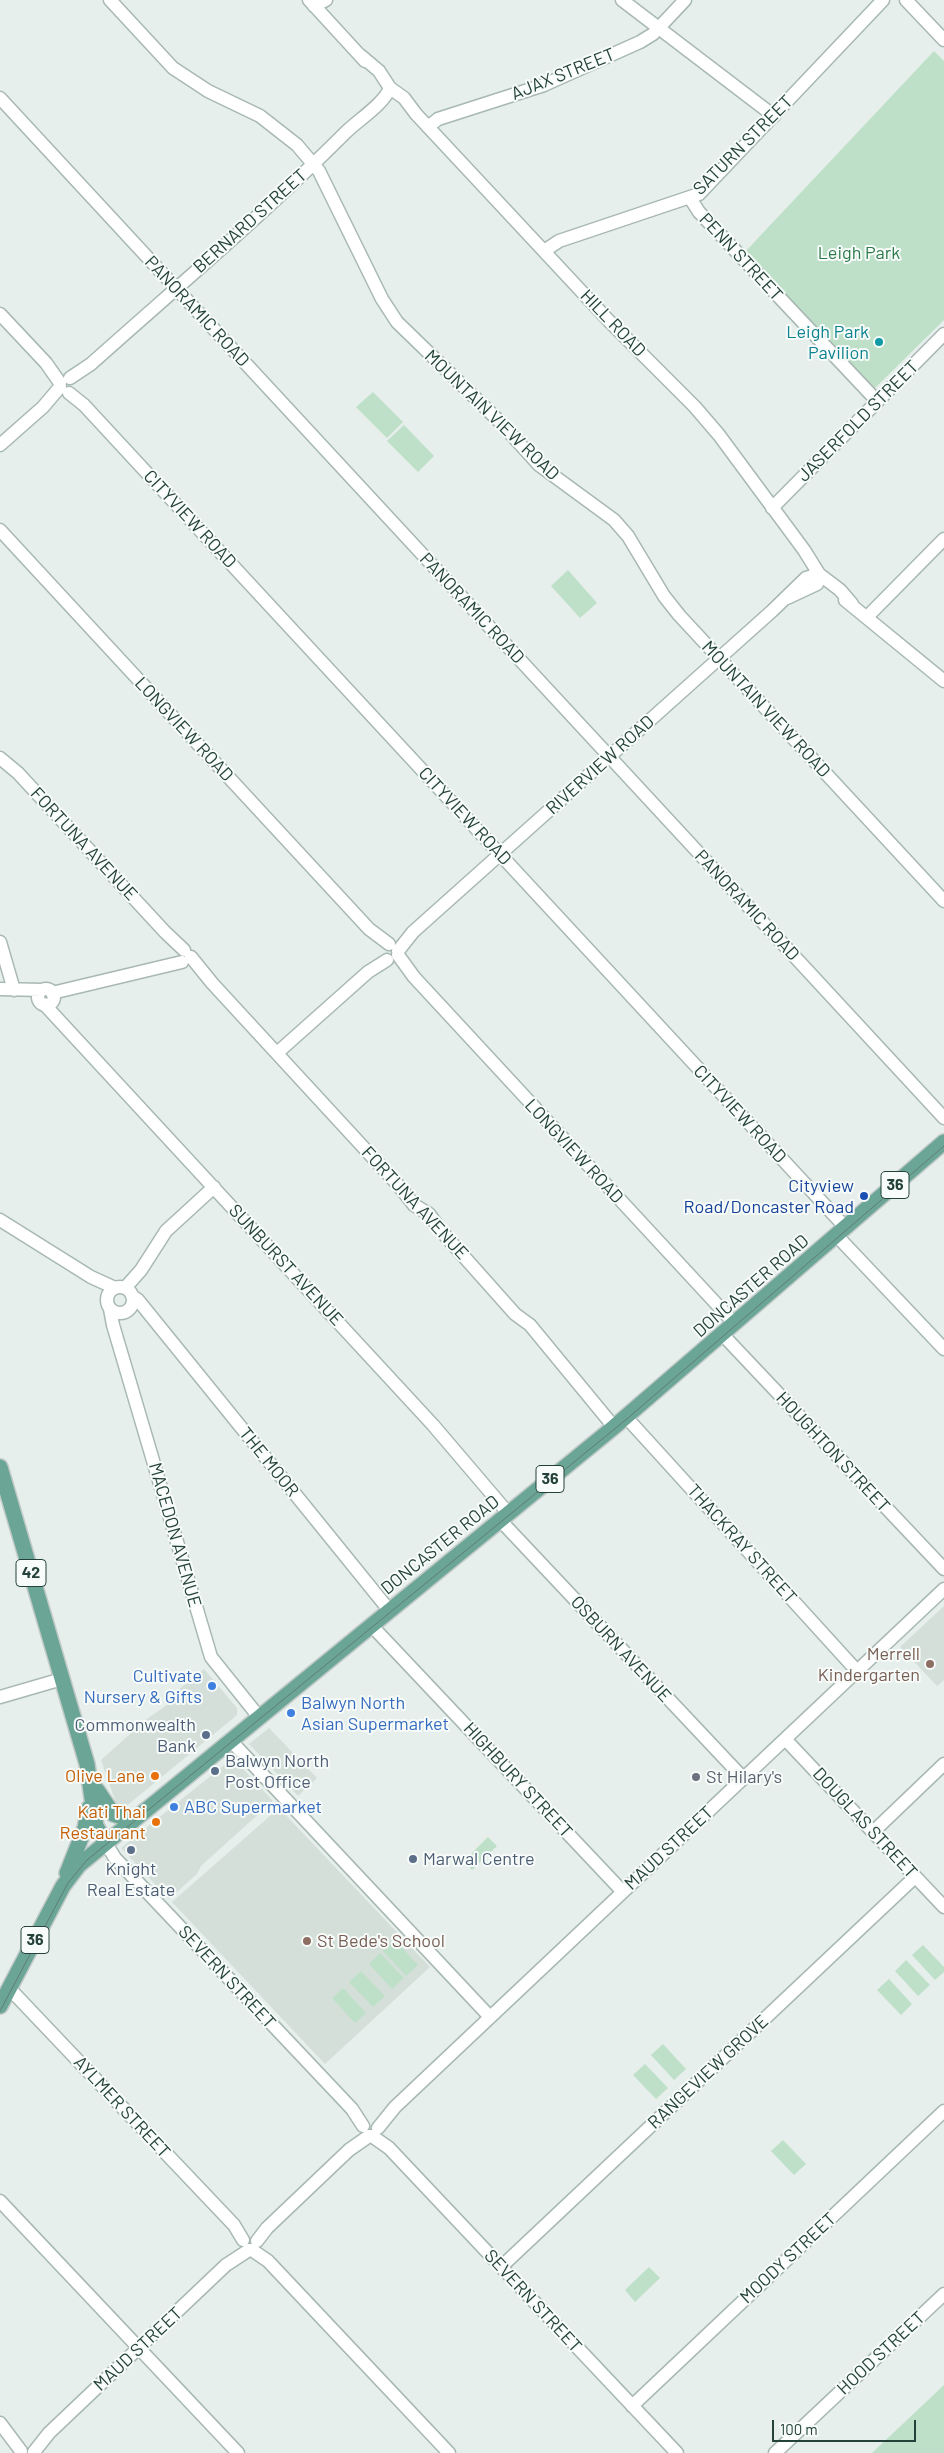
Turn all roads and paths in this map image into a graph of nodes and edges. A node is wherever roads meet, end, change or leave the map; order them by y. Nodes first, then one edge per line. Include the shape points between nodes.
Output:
1 (110, 0) edge
2 (622, 0) edge
3 (685, 0) edge
4 (882, 0) edge
5 (906, 0) edge
6 (316, 2) edge
7 (659, 28) junction
8 (944, 40) edge
9 (387, 91) junction
10 (0, 98) edge
11 (774, 116) junction
12 (428, 127) junction
13 (313, 164) junction
14 (690, 198) junction
15 (544, 251) junction
16 (176, 288) junction
17 (0, 314) edge
18 (944, 334) edge
19 (67, 386) junction
20 (877, 402) junction
21 (0, 445) edge
22 (772, 508) junction
23 (0, 530) edge
24 (944, 539) edge
25 (815, 578) junction
26 (867, 617) junction
27 (720, 658) junction
28 (944, 681) edge
29 (610, 756) junction
30 (0, 758) edge
31 (500, 854) junction
32 (944, 901) edge
33 (0, 942) edge
34 (390, 952) junction
35 (184, 957) junction
36 (0, 989) edge
37 (14, 990) junction
38 (47, 997) junction
39 (277, 1053) junction
40 (944, 1118) edge
41 (944, 1142) edge
42 (214, 1187) junction
43 (0, 1220) edge
44 (842, 1232) junction
45 (90, 1277) junction
46 (127, 1294) junction
47 (112, 1307) junction
48 (735, 1324) junction
49 (723, 1335) junction
50 (944, 1349) edge
51 (626, 1416) junction
52 (614, 1427) junction
53 (1, 1475) edge
54 (504, 1517) junction
55 (944, 1569) edge
56 (944, 1589) edge
57 (389, 1610) junction
58 (371, 1625) junction
59 (857, 1671) junction
60 (62, 1679) junction
61 (0, 1696) edge
62 (259, 1717) junction
63 (785, 1739) junction
64 (231, 1740) junction
65 (944, 1764) edge
66 (743, 1778) junction
67 (94, 1785) junction
68 (132, 1820) junction
69 (873, 1832) junction
70 (106, 1842) junction
71 (916, 1877) junction
72 (60, 1891) junction
73 (623, 1892) junction
74 (944, 1907) edge
75 (9, 1988) junction
76 (0, 2006) edge
77 (490, 2017) junction
78 (944, 2111) edge
79 (371, 2128) junction
80 (0, 2201) edge
81 (250, 2243) junction
82 (501, 2267) junction
83 (944, 2294) edge
84 (139, 2348) junction
85 (632, 2406) junction
86 (4, 2428) edge
87 (28, 2450) edge
88 (238, 2453) edge
89 (449, 2453) edge
90 (676, 2453) edge
91 (775, 2453) edge

1 - 13 street, MOUNTAIN VIEW ROAD via 174,68 208,91 247,108 266,121 292,140
2 - 7 street
3 - 7 street, AJAX STREET
4 - 11 street, SATURN STREET
5 - 8 street
6 - 9 street, HILL ROAD via 360,55 379,71
7 - 11 street
7 - 12 street, AJAX STREET via 640,42 559,78 438,119
9 - 12 street, HILL ROAD via 404,98
9 - 13 street, BERNARD STREET
10 - 16 street, PANORAMIC ROAD
11 - 14 street, SATURN STREET via 704,190
12 - 15 street, HILL ROAD
13 - 16 street, BERNARD STREET
13 - 27 street, MOUNTAIN VIEW ROAD via 397,322 499,420 539,465 614,520 628,536 671,605
14 - 15 street, SATURN STREET via 559,241
14 - 20 street, PENN STREET via 699,212
15 - 22 street, HILL ROAD via 704,417
16 - 19 street, BERNARD STREET
16 - 29 street, PANORAMIC ROAD
17 - 19 street, CITYVIEW ROAD
18 - 20 street, JASERFOLD STREET
19 - 21 street, BERNARD STREET
19 - 31 street, CITYVIEW ROAD
20 - 22 street, JASERFOLD STREET
22 - 25 street, HILL ROAD via 804,550
23 - 34 street, LONGVIEW ROAD
24 - 26 street
25 - 26 street, HILL ROAD via 840,590
25 - 27 street, RIVERVIEW ROAD via 787,598
26 - 28 street, HILL ROAD
27 - 29 street, RIVERVIEW ROAD
27 - 32 street, MOUNTAIN VIEW ROAD
29 - 31 street, RIVERVIEW ROAD
29 - 40 street, PANORAMIC ROAD
30 - 35 street, FORTUNA AVENUE via 18,773 165,932
31 - 34 street, RIVERVIEW ROAD
31 - 44 street, CITYVIEW ROAD
33 - 37 street
34 - 39 street, RIVERVIEW ROAD
34 - 48 street, LONGVIEW ROAD
35 - 38 street via 156,968
35 - 39 street, FORTUNA AVENUE
36 - 37 street
37 - 38 street
38 - 42 street, SUNBURST AVENUE via 60,1020
39 - 52 street, FORTUNA AVENUE via 414,1205 429,1214 515,1314 530,1325
41 - 44 main road, DONCASTER ROAD / 36
42 - 46 street via 166,1231
42 - 54 street, SUNBURST AVENUE via 433,1425
43 - 45 street, MACEDON AVENUE
44 - 48 main road, DONCASTER ROAD / 36
44 - 50 street, CITYVIEW ROAD
45 - 46 street, MACEDON AVENUE
45 - 47 street, MACEDON AVENUE
46 - 47 street via 126,1310
46 - 47 street via 109,1292
46 - 57 street, THE MOOR via 138,1300
47 - 62 street, MACEDON AVENUE via 117,1340 211,1657
48 - 49 main road, DONCASTER ROAD / 36
49 - 51 main road, DONCASTER ROAD / 36
49 - 55 street, HOUGHTON STREET
51 - 52 main road, DONCASTER ROAD / 36
51 - 59 street, THACKRAY STREET
52 - 54 main road, DONCASTER ROAD / 36
53 - 60 main road, 42
54 - 57 main road, DONCASTER ROAD / 36
54 - 66 street, OSBURN AVENUE
56 - 59 street, MAUD STREET
57 - 58 main road, DONCASTER ROAD / 36
58 - 62 main road, DONCASTER ROAD / 36
58 - 73 street, HIGHBURY STREET
59 - 63 street, MAUD STREET
60 - 61 street
60 - 67 main road, 42
62 - 64 main road, DONCASTER ROAD / 36
63 - 66 street, MAUD STREET
63 - 69 street, DOUGLAS STREET
64 - 68 main road, DONCASTER ROAD / 36
64 - 77 street
65 - 69 street
66 - 73 street, MAUD STREET
67 - 68 main road via 113,1814
67 - 70 main road, 42 via 95,1823
67 - 72 main road via 86,1826
68 - 70 main road, DONCASTER ROAD / 36
69 - 71 street, DOUGLAS STREET
70 - 72 main road, DONCASTER ROAD / 36 via 75,1869
70 - 79 street, SEVERN STREET via 115,1858
71 - 74 street, DOUGLAS STREET
71 - 82 street, RANGEVIEW GROVE
72 - 75 main road, DONCASTER ROAD / 36
73 - 77 street, MAUD STREET
75 - 76 main road, DONCASTER ROAD / 36
75 - 81 street, AYLMER STREET
77 - 79 street, MAUD STREET
78 - 85 street, MOODY STREET
79 - 81 street, MAUD STREET
79 - 82 street, SEVERN STREET
80 - 84 street
81 - 84 street, MAUD STREET
81 - 89 street, AYLMER STREET
82 - 85 street, SEVERN STREET
83 - 91 street, HOOD STREET
84 - 87 street, MAUD STREET
84 - 88 street
85 - 90 street, SEVERN STREET
86 - 87 street

